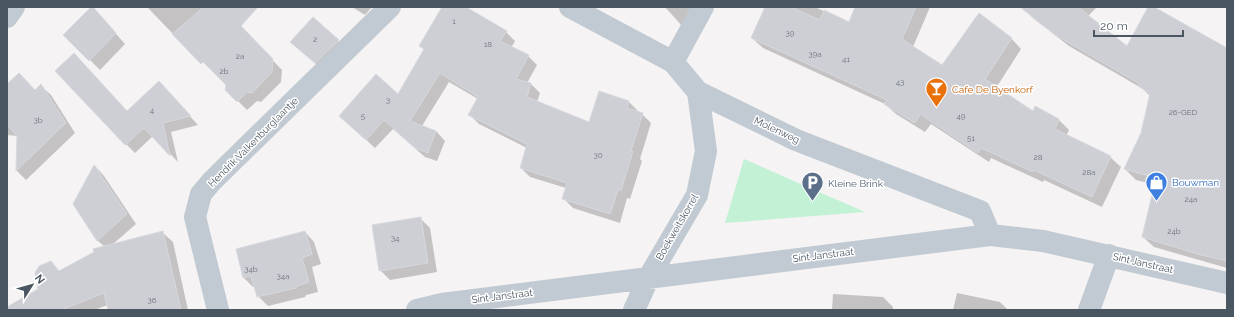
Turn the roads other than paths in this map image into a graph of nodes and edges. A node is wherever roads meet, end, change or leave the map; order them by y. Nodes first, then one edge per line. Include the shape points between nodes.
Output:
1 (14, 7) edge
2 (390, 7) edge
3 (570, 7) edge
4 (703, 7) edge
5 (7, 16) edge
6 (673, 62) junction
7 (698, 92) junction
8 (990, 234) junction
9 (1110, 255) junction
10 (649, 277) junction
11 (1227, 283) edge
12 (218, 310) edge
13 (416, 310) edge
14 (634, 310) edge
15 (1089, 310) edge

1 - 5 street
2 - 12 street, Hendrik Valkenburglaantje via 201,194 195,217
3 - 6 street, Molenweg
4 - 6 street
6 - 7 street, Molenweg
7 - 8 street, Molenweg via 796,140 980,211
7 - 10 street, Boekweitskorrel via 706,151 697,195
8 - 9 street, Sint Janstraat via 1043,241
8 - 10 street, Sint Janstraat
9 - 11 street, Sint Janstraat
9 - 15 street
10 - 13 street, Sint Janstraat via 442,304
10 - 14 street, Boekweitskorrel

